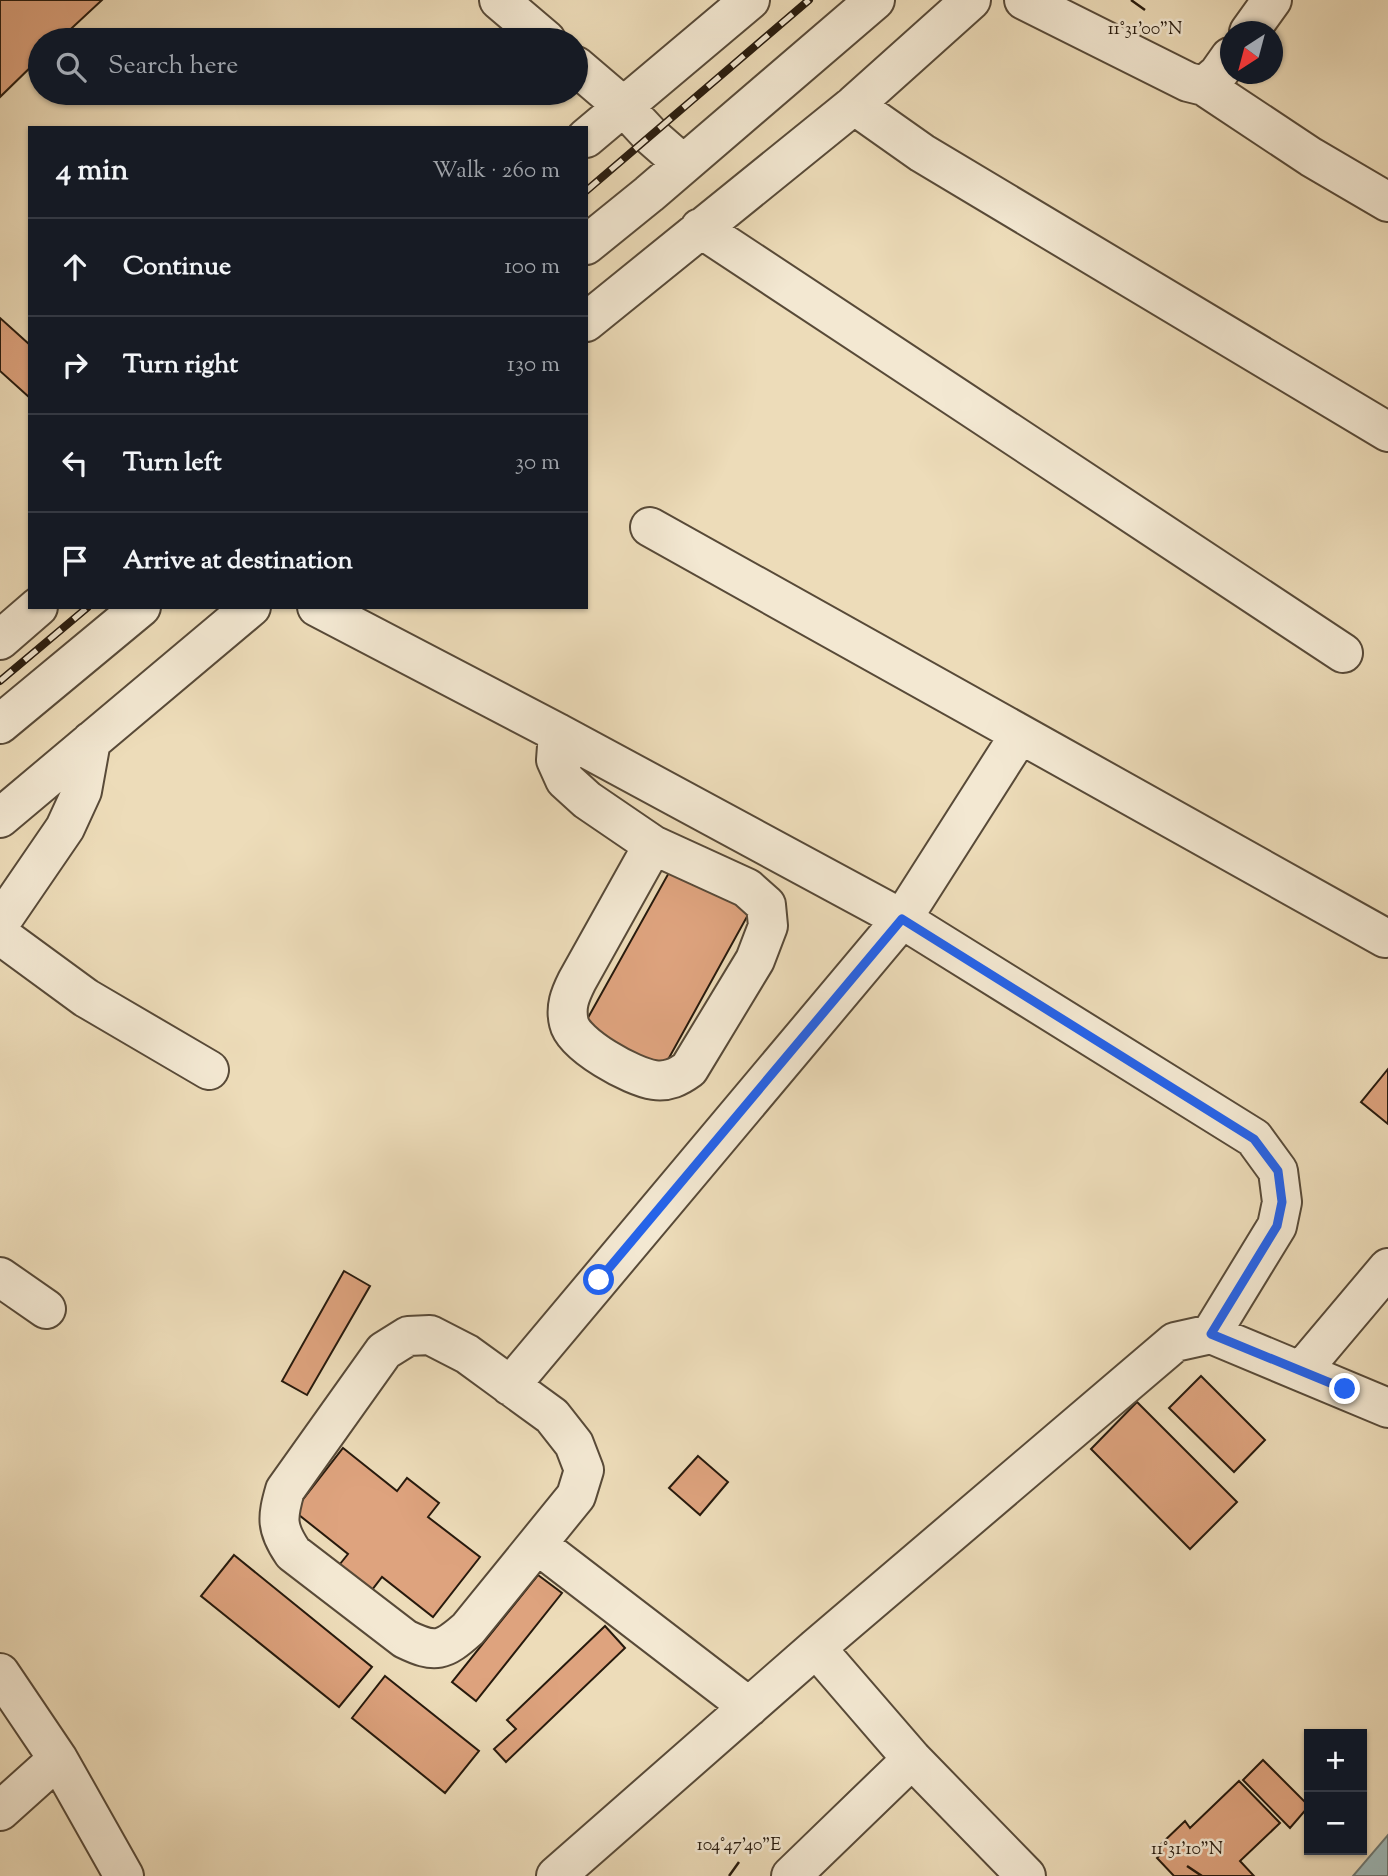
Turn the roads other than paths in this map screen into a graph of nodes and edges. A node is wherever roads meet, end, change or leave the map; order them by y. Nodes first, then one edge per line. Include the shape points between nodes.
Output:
1 (499, 0) edge
2 (750, 0) edge
3 (875, 0) edge
4 (971, 0) edge
5 (1024, 0) edge
6 (1272, 0) edge
7 (1257, 21) edge
8 (532, 28) edge
9 (1220, 71) edge
10 (588, 76) edge
11 (1204, 86) junction
12 (854, 105) junction
13 (624, 107) junction
14 (588, 136) edge
15 (683, 164) junction
16 (1388, 202) edge
17 (700, 229) junction
18 (588, 243) edge
19 (588, 320) edge
20 (1388, 432) edge
21 (650, 527) dead end
22 (36, 609) edge
23 (139, 609) edge
24 (249, 609) edge
25 (321, 609) edge
26 (0, 640) edge
27 (1343, 653) dead end
28 (0, 724) edge
29 (558, 733) junction
30 (1020, 734) junction
31 (90, 741) junction
32 (0, 818) edge
33 (653, 845) junction
34 (902, 919) junction
35 (0, 923) edge
36 (0, 935) edge
37 (1385, 938) dead end
38 (209, 1070) dead end
39 (1388, 1268) edge
40 (0, 1278) edge
41 (46, 1308) dead end
42 (1211, 1334) junction
43 (1302, 1370) junction
44 (510, 1386) junction
45 (1388, 1408) edge
46 (538, 1545) junction
47 (816, 1648) junction
48 (0, 1674) edge
49 (749, 1707) junction
50 (58, 1759) junction
51 (912, 1759) junction
52 (0, 1811) edge
53 (124, 1876) edge
54 (556, 1876) edge
55 (790, 1876) edge
56 (1026, 1876) edge

1 - 8 street
2 - 13 street
3 - 15 street
4 - 12 street
5 - 11 street
6 - 7 street
9 - 11 street
10 - 13 street
11 - 16 street
12 - 17 street
12 - 20 street via 922,153
13 - 14 street
13 - 15 street
15 - 18 street
17 - 19 street
17 - 27 street
21 - 30 street
22 - 26 street
23 - 28 street
24 - 31 street
25 - 29 street
29 - 33 street via 556,760 565,780 597,808
29 - 34 street
30 - 34 street
30 - 37 street
31 - 32 street
31 - 35 street via 82,791 65,828
33 - 33 street via 567,1002 569,1026 584,1045 634,1075 655,1081 675,1079 689,1069 755,960 768,926 766,905 747,888
34 - 42 street via 1254,1139 1278,1171 1282,1202 1277,1226
34 - 44 street
36 - 38 street via 86,998
39 - 43 street
40 - 41 street
42 - 43 street
42 - 47 street via 1175,1342
43 - 45 street
44 - 46 street via 552,1416 574,1444 584,1470 576,1496
44 - 46 street via 467,1353 430,1335 408,1336 384,1351 285,1490 278,1514 293,1553 405,1639 426,1649 447,1648 468,1629
46 - 49 street
47 - 49 street
47 - 51 street
48 - 50 street
49 - 54 street
50 - 52 street
50 - 53 street
51 - 55 street
51 - 56 street

